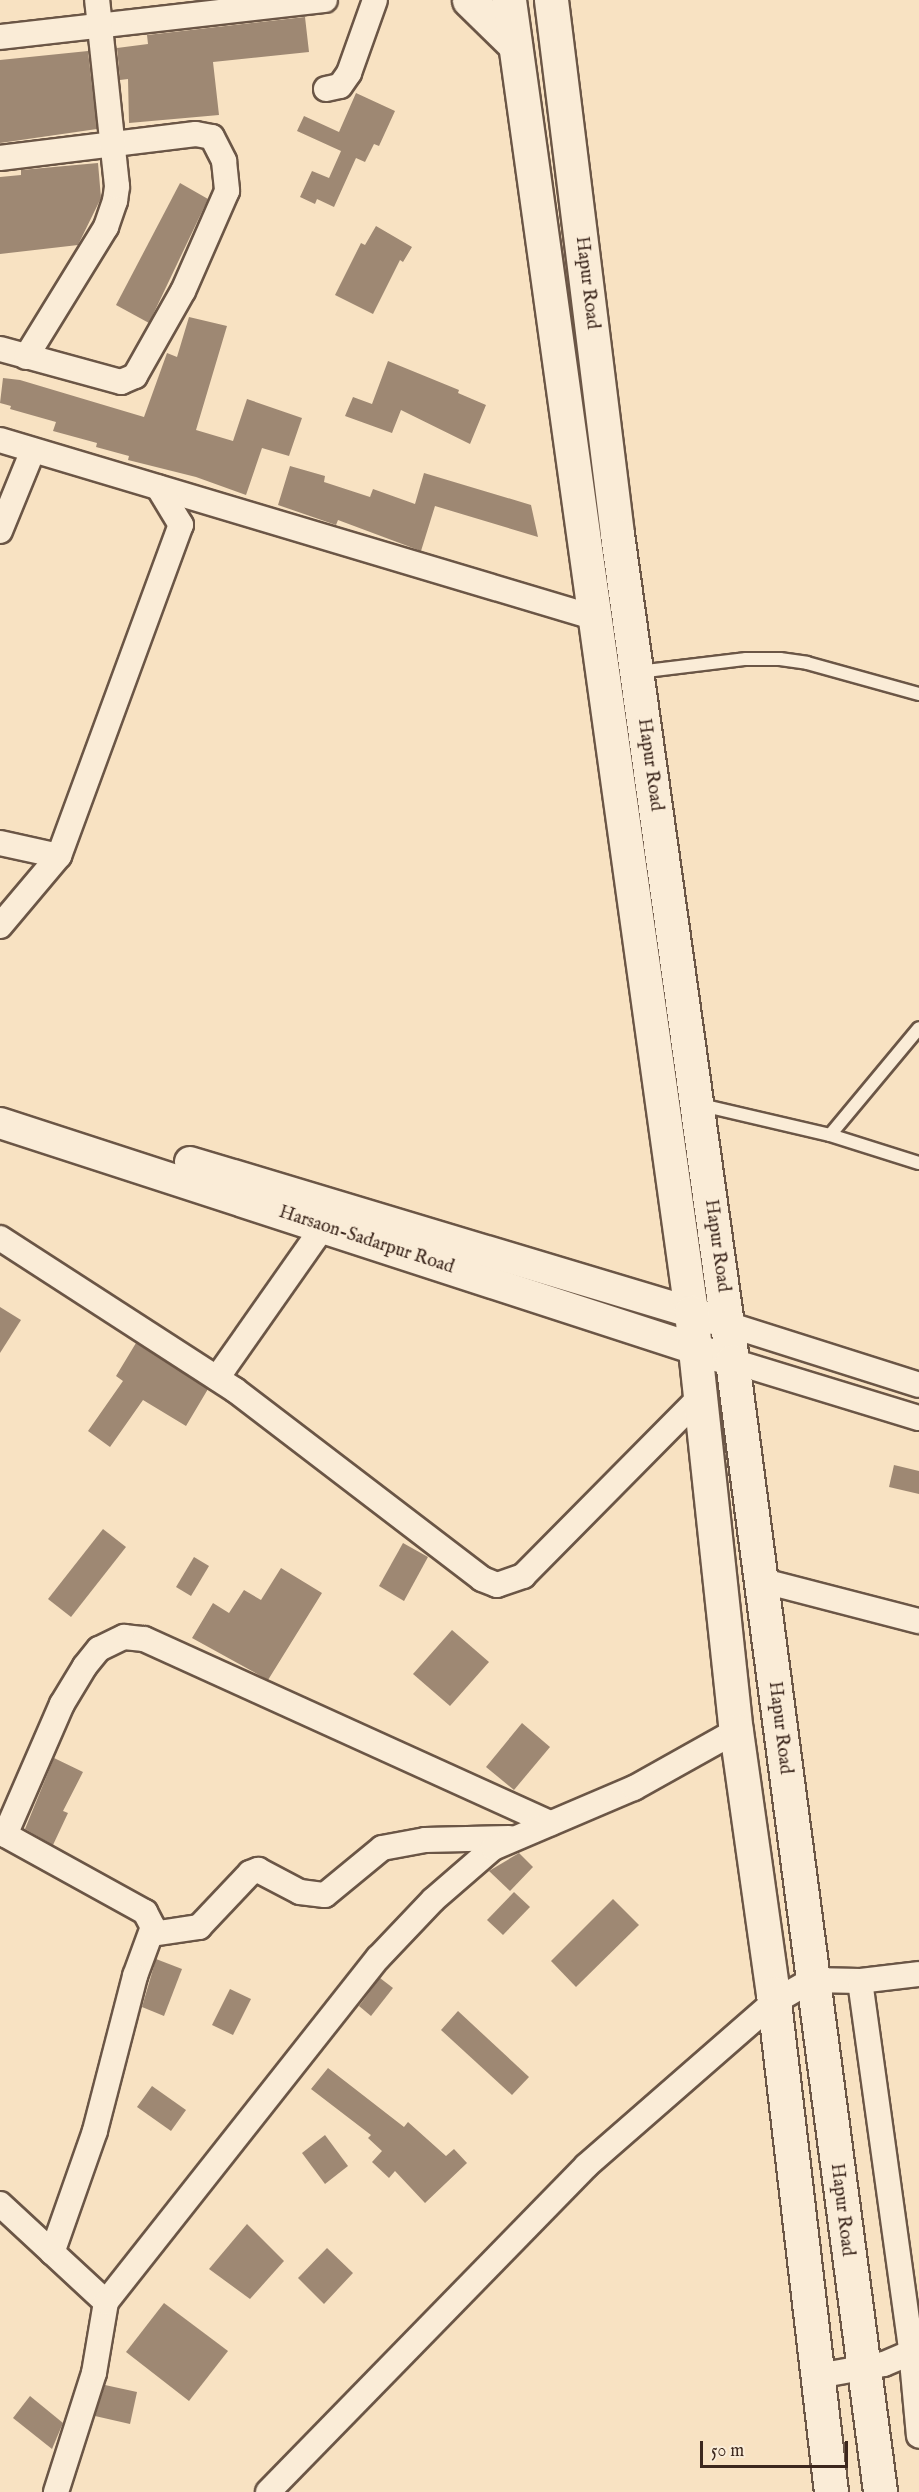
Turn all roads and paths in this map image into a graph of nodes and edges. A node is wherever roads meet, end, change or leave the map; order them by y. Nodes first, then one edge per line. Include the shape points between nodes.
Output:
1 (98, 0) edge
2 (325, 0) edge
3 (375, 0) edge
4 (469, 0) edge
5 (509, 0) edge
6 (551, 0) edge
7 (100, 24) junction
8 (0, 37) edge
9 (515, 45) junction
10 (326, 89) dead end
11 (112, 147) junction
12 (0, 158) edge
13 (0, 349) edge
14 (26, 357) junction
15 (0, 440) edge
16 (33, 450) junction
17 (158, 487) junction
18 (0, 531) edge
19 (596, 618) junction
20 (620, 672) junction
21 (919, 694) edge
22 (0, 843) edge
23 (59, 856) junction
24 (0, 926) edge
25 (919, 1028) edge
26 (662, 1092) junction
27 (696, 1103) junction
28 (0, 1106) edge
29 (0, 1123) edge
30 (830, 1135) junction
31 (919, 1163) edge
32 (323, 1227) junction
33 (0, 1238) edge
34 (691, 1312) junction
35 (727, 1324) junction
36 (695, 1349) junction
37 (732, 1361) junction
38 (217, 1378) junction
39 (919, 1384) edge
40 (700, 1396) junction
41 (919, 1418) edge
42 (760, 1580) junction
43 (919, 1621) edge
44 (736, 1731) junction
45 (550, 1824) junction
46 (3, 1834) edge
47 (511, 1838) junction
48 (152, 1934) junction
49 (919, 1974) edge
50 (812, 1980) junction
51 (860, 1980) junction
52 (774, 2002) junction
53 (0, 2204) edge
54 (52, 2253) junction
55 (106, 2302) junction
56 (915, 2350) edge
57 (873, 2366) junction
58 (818, 2376) junction
59 (916, 2376) edge
60 (919, 2436) edge
61 (56, 2492) edge
62 (268, 2492) edge
63 (831, 2492) edge
64 (880, 2492) edge

1 - 7 street
2 - 7 street
3 - 10 street via 349,73 340,86
4 - 9 main road
5 - 9 main road, Hapur Road
6 - 20 main road, Hapur Road
7 - 8 street
7 - 11 street
9 - 19 main road, Hapur Road
11 - 12 street
11 - 14 street via 117,186 106,227
11 - 14 street via 196,134 212,137 224,161 227,191 183,291 135,375 121,382
13 - 14 street
15 - 16 street
16 - 17 street
16 - 18 street
17 - 19 street
17 - 23 street via 181,525
19 - 20 main road, Hapur Road
20 - 21 lane via 780,659
20 - 26 main road, Hapur Road
20 - 27 main road, Hapur Road
22 - 23 street
23 - 24 street
25 - 30 lane
26 - 27 lane
26 - 34 main road, Hapur Road
27 - 30 lane
27 - 35 main road, Hapur Road
28 - 34 street, Harsaon-Sadarpur Road
29 - 32 street, Harsaon-Sadarpur Road
30 - 31 lane
32 - 36 street, Harsaon-Sadarpur Road
32 - 38 street
33 - 38 street
34 - 35 street, Harsaon-Sadarpur Road
34 - 36 main road, Hapur Road
35 - 37 main road, Hapur Road
35 - 39 street
36 - 37 street, Harsaon-Sadarpur Road
36 - 40 main road, Hapur Road
37 - 41 street
37 - 42 main road, Hapur Road
38 - 40 street via 482,1579 496,1585 523,1576
40 - 44 main road, Hapur Road
42 - 43 street
42 - 50 main road, Hapur Road
44 - 45 street via 634,1788
44 - 52 main road, Hapur Road
45 - 46 street via 144,1639 124,1637 99,1648 85,1666 62,1704
45 - 47 street
46 - 48 street via 145,1912
47 - 48 street via 424,1840 382,1848 325,1895 300,1892 258,1870 199,1928
47 - 55 street via 464,1872 378,1958
48 - 54 street via 135,1976 95,2131
49 - 51 street
50 - 51 street
50 - 52 street
50 - 57 main road, Hapur Road
51 - 56 street
52 - 58 main road, Hapur Road
52 - 62 street via 586,2166
53 - 54 street
54 - 55 street
55 - 61 street via 94,2373
56 - 57 street
56 - 59 street
57 - 58 street
57 - 59 street
57 - 64 main road, Hapur Road
58 - 63 main road, Hapur Road
59 - 60 street

